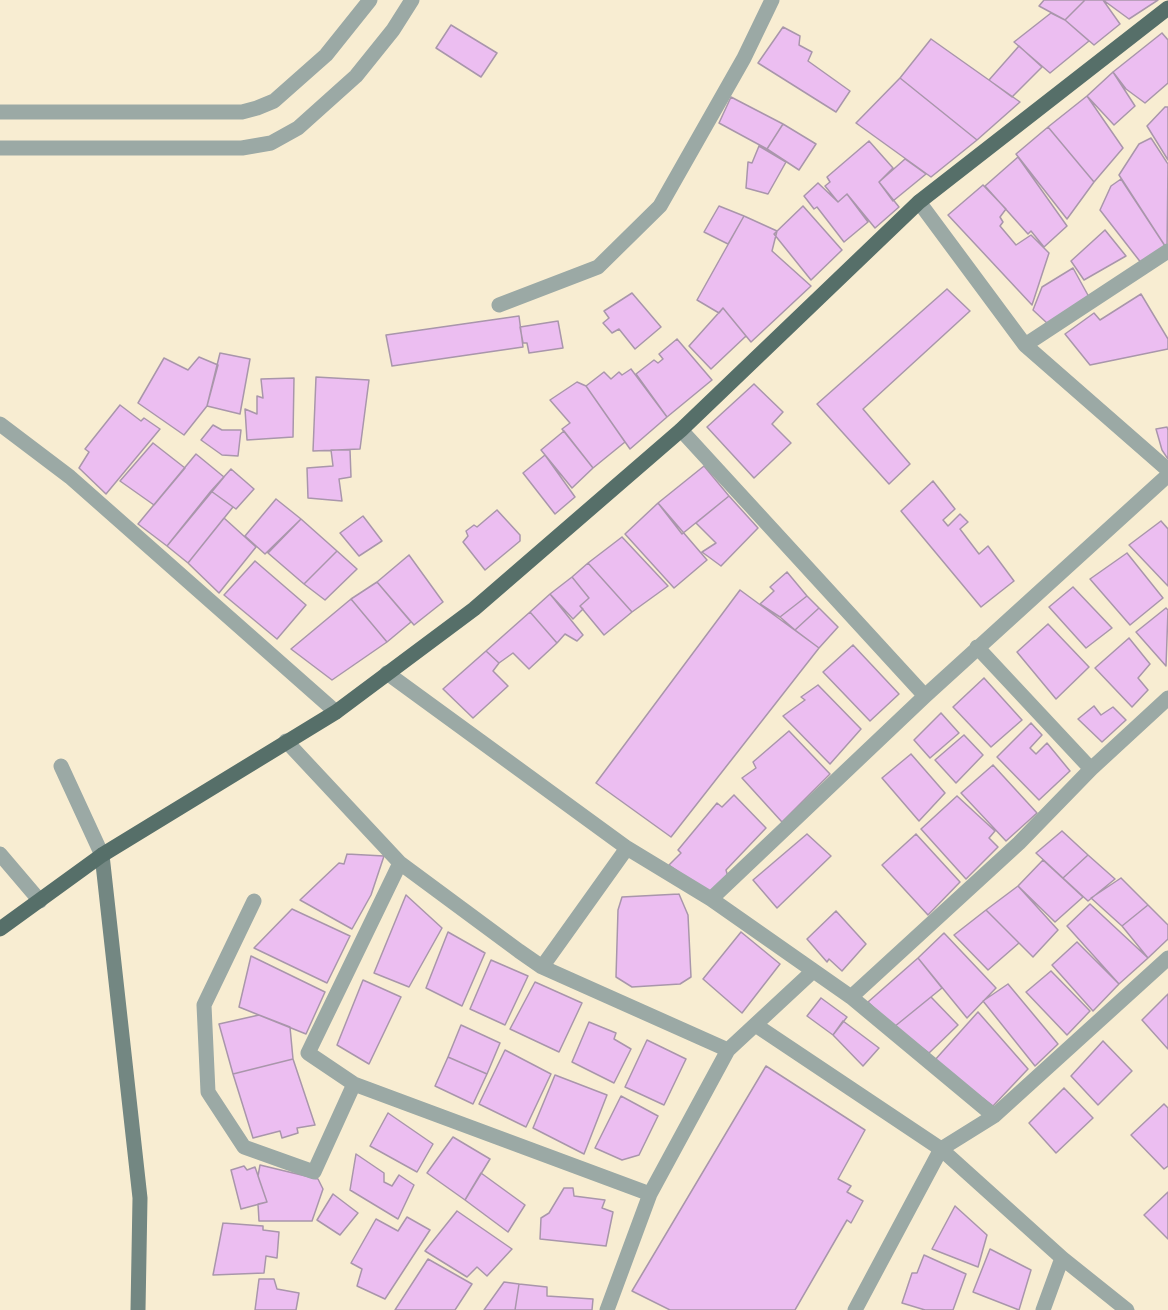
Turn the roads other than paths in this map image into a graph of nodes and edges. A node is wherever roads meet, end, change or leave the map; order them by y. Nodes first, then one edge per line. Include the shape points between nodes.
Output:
1 (370, 0) edge
2 (412, 0) edge
3 (772, 0) edge
4 (1168, 8) edge
5 (0, 112) edge
6 (0, 148) edge
7 (919, 202) junction
8 (1168, 251) edge
9 (499, 305) dead end
10 (1025, 345) junction
11 (0, 424) edge
12 (681, 430) junction
13 (1168, 470) edge
14 (1168, 475) edge
15 (977, 647) junction
16 (387, 674) junction
17 (925, 696) junction
18 (1168, 698) edge
19 (336, 712) junction
20 (286, 741) junction
21 (61, 766) dead end
22 (1091, 769) junction
23 (627, 848) junction
24 (0, 854) edge
25 (102, 855) junction
26 (400, 863) junction
27 (711, 899) junction
28 (40, 901) junction
29 (254, 902) dead end
30 (0, 930) edge
31 (1168, 958) edge
32 (542, 967) junction
33 (812, 972) junction
34 (851, 997) junction
35 (757, 1026) junction
36 (728, 1050) junction
37 (354, 1084) junction
38 (994, 1116) junction
39 (941, 1149) junction
40 (650, 1194) junction
41 (1062, 1258) junction
42 (138, 1310) edge
43 (607, 1310) edge
44 (855, 1310) edge
45 (1043, 1310) edge
46 (1127, 1310) edge

1 - 5 street via 326,55 274,101 258,108 242,112
2 - 6 street via 356,76 298,128 271,143 242,148
3 - 9 street via 744,58 660,206 598,267
4 - 7 main road
7 - 10 street
7 - 12 main road
8 - 10 street
10 - 13 street
11 - 19 street via 70,477
12 - 16 main road via 474,609
12 - 17 street
14 - 15 street
15 - 17 street
15 - 22 street
16 - 19 main road
16 - 23 street
17 - 27 street
18 - 22 street
19 - 20 main road
20 - 25 main road
20 - 26 street
21 - 25 street
22 - 34 street via 1019,843
23 - 27 street
23 - 32 street
24 - 28 street
25 - 28 main road
25 - 42 main road via 140,1198
26 - 32 street
26 - 37 street via 308,1053
27 - 33 street
28 - 30 main road
29 - 37 street via 204,1005 208,1092 244,1147 314,1172
31 - 38 street
32 - 36 street
33 - 34 street
33 - 35 street
34 - 38 street
35 - 36 street
35 - 39 street
36 - 40 street
37 - 40 street
38 - 39 street
39 - 41 street
39 - 44 street
40 - 43 street
41 - 45 street
41 - 46 street

